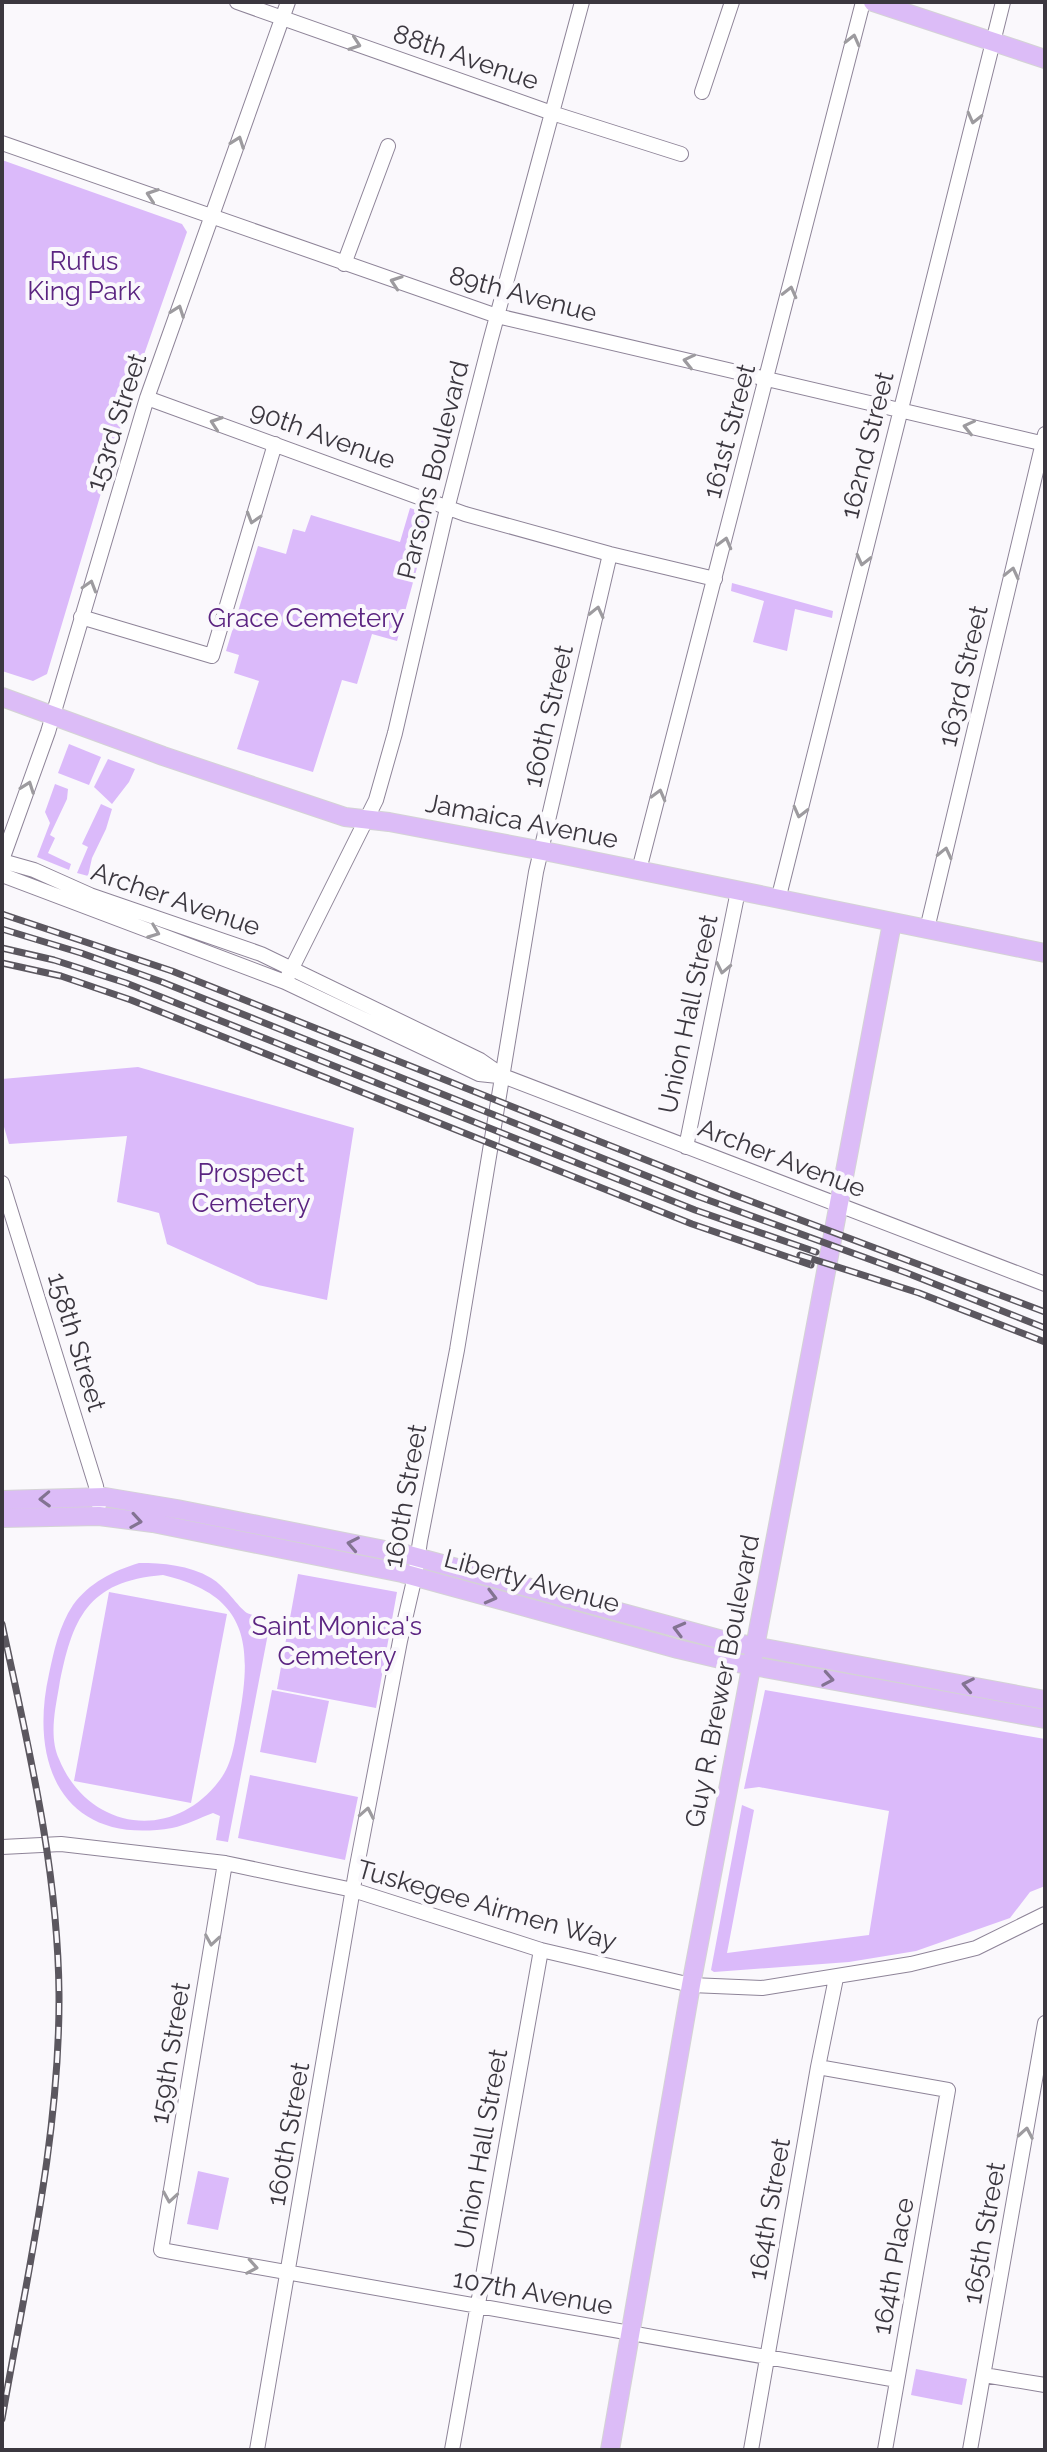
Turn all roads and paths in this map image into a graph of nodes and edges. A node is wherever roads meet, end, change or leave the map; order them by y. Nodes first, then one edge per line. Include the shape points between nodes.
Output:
1 (237, 2) edge
2 (288, 2) edge
3 (582, 2) edge
4 (732, 2) edge
5 (863, 2) edge
6 (873, 2) edge
7 (1003, 2) edge
8 (282, 18) junction
9 (993, 42) junction
10 (1045, 59) edge
11 (702, 92) dead end
12 (552, 113) junction
13 (2, 143) edge
14 (388, 146) dead end
15 (681, 154) dead end
16 (212, 215) junction
17 (344, 264) junction
18 (497, 316) junction
19 (767, 380) junction
20 (147, 398) junction
21 (900, 411) junction
22 (1044, 440) edge
23 (275, 444) junction
24 (448, 506) junction
25 (610, 554) junction
26 (715, 579) junction
27 (81, 617) junction
28 (2, 697) edge
29 (53, 714) junction
30 (366, 819) junction
31 (540, 851) junction
32 (2, 860) edge
33 (639, 870) junction
34 (2, 875) edge
35 (738, 891) junction
36 (778, 900) junction
37 (892, 923) junction
38 (927, 929) junction
39 (1045, 953) edge
40 (292, 968) junction
41 (285, 982) junction
42 (503, 1076) junction
43 (686, 1147) junction
44 (2, 1183) edge
45 (838, 1206) junction
46 (1045, 1284) edge
47 (2, 1500) edge
48 (99, 1507) junction
49 (2, 1518) edge
50 (418, 1557) junction
51 (415, 1576) junction
52 (755, 1646) junction
53 (752, 1666) junction
54 (1045, 1700) edge
55 (1045, 1719) edge
56 (2, 1847) edge
57 (225, 1863) junction
58 (353, 1890) junction
59 (1045, 1914) edge
60 (541, 1950) junction
61 (836, 1978) junction
62 (691, 1985) junction
63 (1045, 2023) edge
64 (818, 2067) junction
65 (161, 2250) joint
66 (288, 2273) junction
67 (477, 2307) junction
68 (630, 2333) junction
69 (767, 2357) junction
70 (984, 2375) junction
71 (897, 2380) junction
72 (1045, 2385) edge
73 (257, 2450) edge
74 (452, 2450) edge
75 (610, 2450) edge
76 (751, 2450) edge
77 (885, 2450) edge
78 (970, 2450) edge

1 - 8 street, 88th Avenue
2 - 8 street, 153rd Street
3 - 12 street, Parsons Boulevard
4 - 11 street
19 -> 5 street, 161st Street
6 - 9 main road
7 - 9 street, 162nd Street
8 -> 12 street, 88th Avenue
16 -> 8 street, 153rd Street
9 - 10 main road
9 -> 21 street, 162nd Street
12 - 15 street, 88th Avenue
12 - 18 street, Parsons Boulevard
16 -> 13 street, 89th Avenue
14 - 17 street
16 - 17 street, 89th Avenue
20 -> 16 street, 153rd Street
18 -> 17 street, 89th Avenue
19 -> 18 street, 89th Avenue
18 - 24 street, Parsons Boulevard
19 - 21 street, 89th Avenue
26 -> 19 street, 161st Street
23 -> 20 street, 90th Avenue
27 -> 20 street, 153rd Street
22 -> 21 street, 89th Avenue
21 -> 36 street, 162nd Street
38 -> 22 street, 163rd Street
23 - 24 street, 90th Avenue
23 -> 27 street via 212,656
24 - 25 street, 90th Avenue
24 - 30 street, Parsons Boulevard via 395,733
25 - 26 street, 90th Avenue
31 -> 25 street, 160th Street
33 -> 26 street, 161st Street
27 - 29 street, 153rd Street
28 - 29 main road, Jamaica Avenue
29 - 30 main road, Jamaica Avenue via 265,791
32 -> 29 street, 153rd Street
30 - 31 main road, Jamaica Avenue
30 - 40 street, Parsons Boulevard
31 - 33 main road, Jamaica Avenue
31 - 42 street, 160th Street
32 - 40 street, Archer Avenue
33 - 35 main road, Jamaica Avenue
34 -> 41 street, Archer Avenue
35 - 36 main road, Jamaica Avenue
35 -> 43 street, Union Hall Street
36 - 37 main road, Jamaica Avenue
37 - 38 main road, Jamaica Avenue
37 - 45 main road, Guy R. Brewer Boulevard
38 - 39 main road, Jamaica Avenue
40 - 41 street, Parsons Boulevard
40 - 42 street, Archer Avenue
41 - 42 street, Archer Avenue via 479,1074
42 - 43 street, Archer Avenue
42 - 50 street, 160th Street
43 - 45 street, Archer Avenue
44 - 48 street, 158th Street
45 - 46 street, Archer Avenue
45 - 52 main road, Guy R. Brewer Boulevard
48 -> 47 main road, Liberty Avenue
48 - 49 main road, Liberty Avenue
50 -> 48 main road, Liberty Avenue via 177,1509
48 -> 51 main road, Liberty Avenue via 139,1521
50 - 51 street, 160th Street
52 -> 50 main road, Liberty Avenue
51 -> 53 main road, Liberty Avenue
58 -> 51 street, 160th Street
52 - 53 main road, Guy R. Brewer Boulevard
54 -> 52 main road, Liberty Avenue
53 -> 55 main road, Liberty Avenue
53 - 62 main road, Guy R. Brewer Boulevard
56 - 57 street, Tuskegee Airmen Way via 61,1844
57 - 58 street, Tuskegee Airmen Way
57 -> 65 street, 159th Street
58 - 60 street, Tuskegee Airmen Way
58 - 66 street, 160th Street
59 - 61 street, Tuskegee Airmen Way via 976,1948
60 - 62 street, Tuskegee Airmen Way
60 - 67 street, Union Hall Street
61 - 62 street, Tuskegee Airmen Way via 762,1988
61 - 64 street, 164th Street
62 - 68 main road, Guy R. Brewer Boulevard
70 -> 63 street, 165th Street
64 - 69 street, 164th Street
64 - 71 street, 164th Place via 948,2090
65 -> 66 street, 107th Avenue
66 - 67 street, 107th Avenue
66 - 73 street, 160th Street
67 - 68 street, 107th Avenue
67 - 74 street, Union Hall Street
68 - 69 street, 107th Avenue
68 - 75 main road, Guy R. Brewer Boulevard
69 - 71 street, 107th Avenue
69 - 76 street, 164th Street
70 - 72 street
70 - 78 street, 165th Street
71 - 77 street, 164th Place

